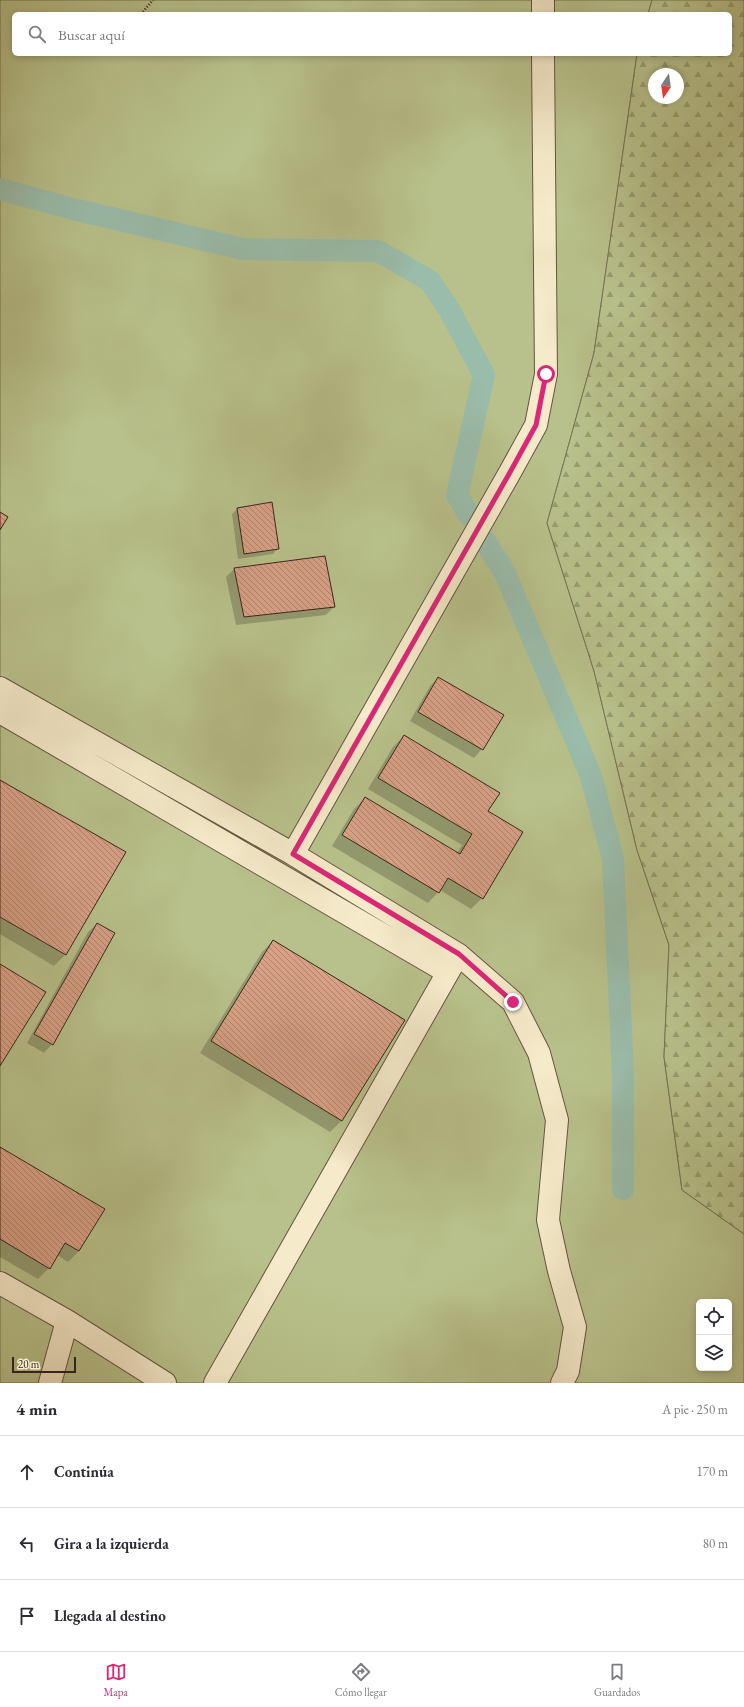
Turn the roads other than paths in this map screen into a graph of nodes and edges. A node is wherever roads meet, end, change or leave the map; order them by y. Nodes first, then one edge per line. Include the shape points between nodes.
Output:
1 (543, 0) edge
2 (543, 12) edge
3 (543, 56) edge
4 (2, 704) edge
5 (293, 854) junction
6 (453, 963) junction
7 (0, 1283) edge
8 (67, 1321) junction
9 (50, 1383) edge
10 (165, 1383) edge
11 (214, 1383) edge
12 (562, 1383) edge

1 - 2 street
3 - 5 street via 546,374 536,425
4 - 5 street
4 - 6 street
5 - 6 street
6 - 11 street
6 - 12 street via 513,1002 539,1054 557,1120 548,1220 575,1327 568,1371
7 - 8 street
8 - 9 street
8 - 10 street

